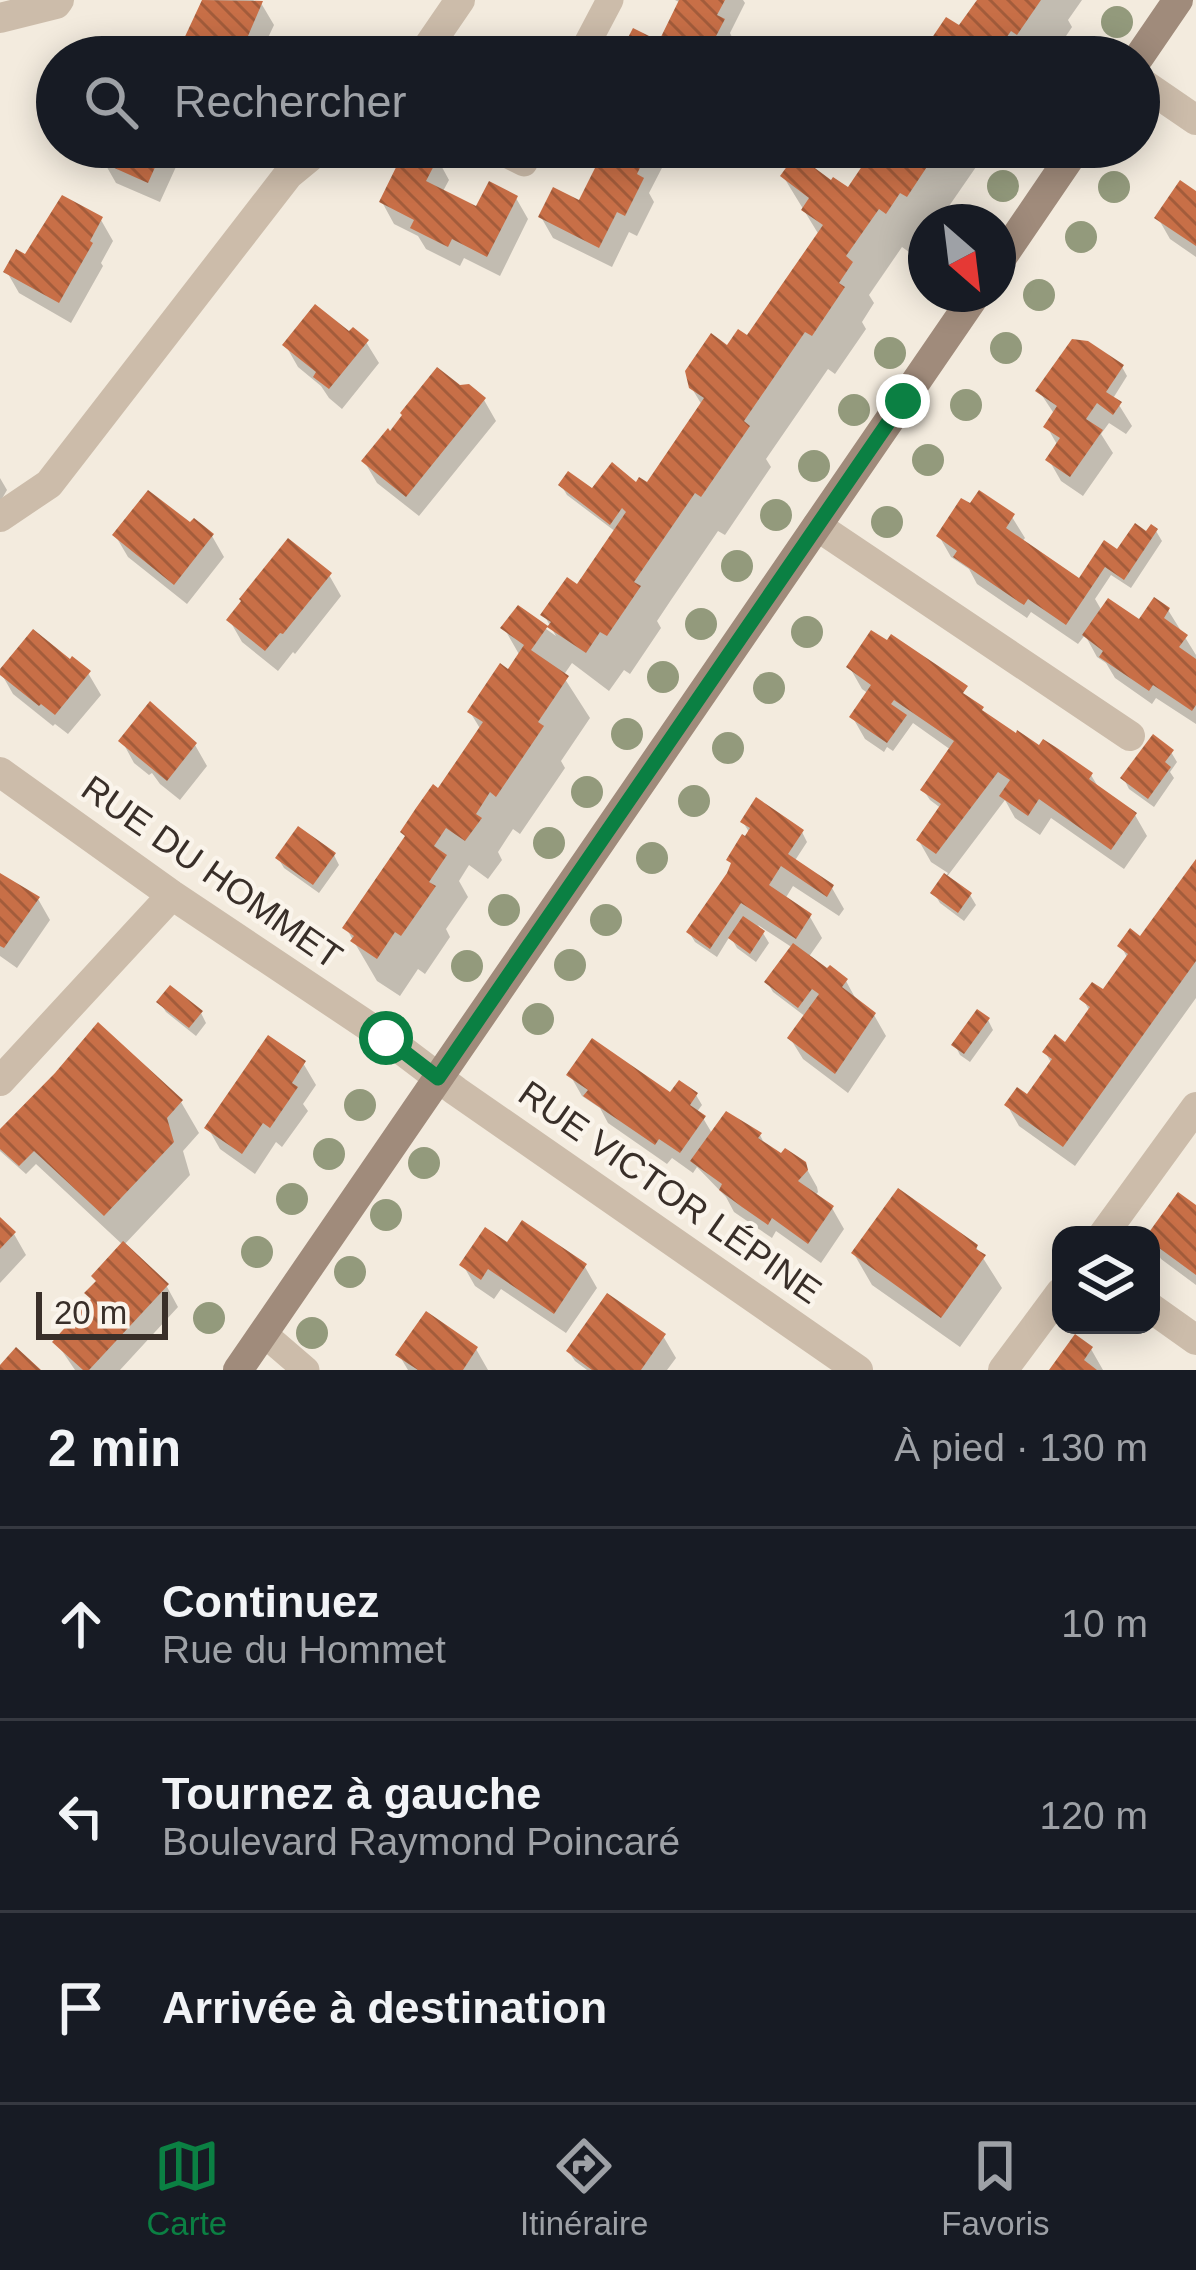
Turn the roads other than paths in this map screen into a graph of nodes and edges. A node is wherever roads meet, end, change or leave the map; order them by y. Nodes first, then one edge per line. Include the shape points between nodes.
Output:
1 (59, 0) edge
2 (460, 0) edge
3 (610, 0) edge
4 (1178, 0) edge
5 (0, 18) edge
6 (435, 36) edge
7 (591, 36) edge
8 (1153, 36) edge
9 (1160, 95) edge
10 (1196, 120) edge
11 (296, 168) edge
12 (1063, 168) edge
13 (1016, 236) edge
14 (964, 312) edge
15 (0, 517) edge
16 (817, 526) junction
17 (1130, 736) dead end
18 (0, 772) edge
19 (172, 895) junction
20 (438, 1078) junction
21 (0, 1081) edge
22 (1196, 1107) edge
23 (1110, 1226) edge
24 (1052, 1304) edge
25 (1160, 1314) edge
26 (263, 1333) junction
27 (1196, 1340) edge
28 (238, 1370) edge
29 (306, 1370) edge
30 (858, 1370) edge
31 (1003, 1370) edge

1 - 5 street
2 - 6 street
3 - 7 lane
4 - 8 main road
9 - 10 street
11 - 15 street via 49,484
12 - 13 main road
14 - 16 main road
16 - 17 street
16 - 20 main road
18 - 19 street, RUE DU HOMMET
19 - 20 street, RUE DU HOMMET
19 - 21 street
20 - 26 main road
20 - 30 street, RUE VICTOR LÉPINE
22 - 23 street
24 - 31 street
25 - 27 street
26 - 28 main road
26 - 29 lane

